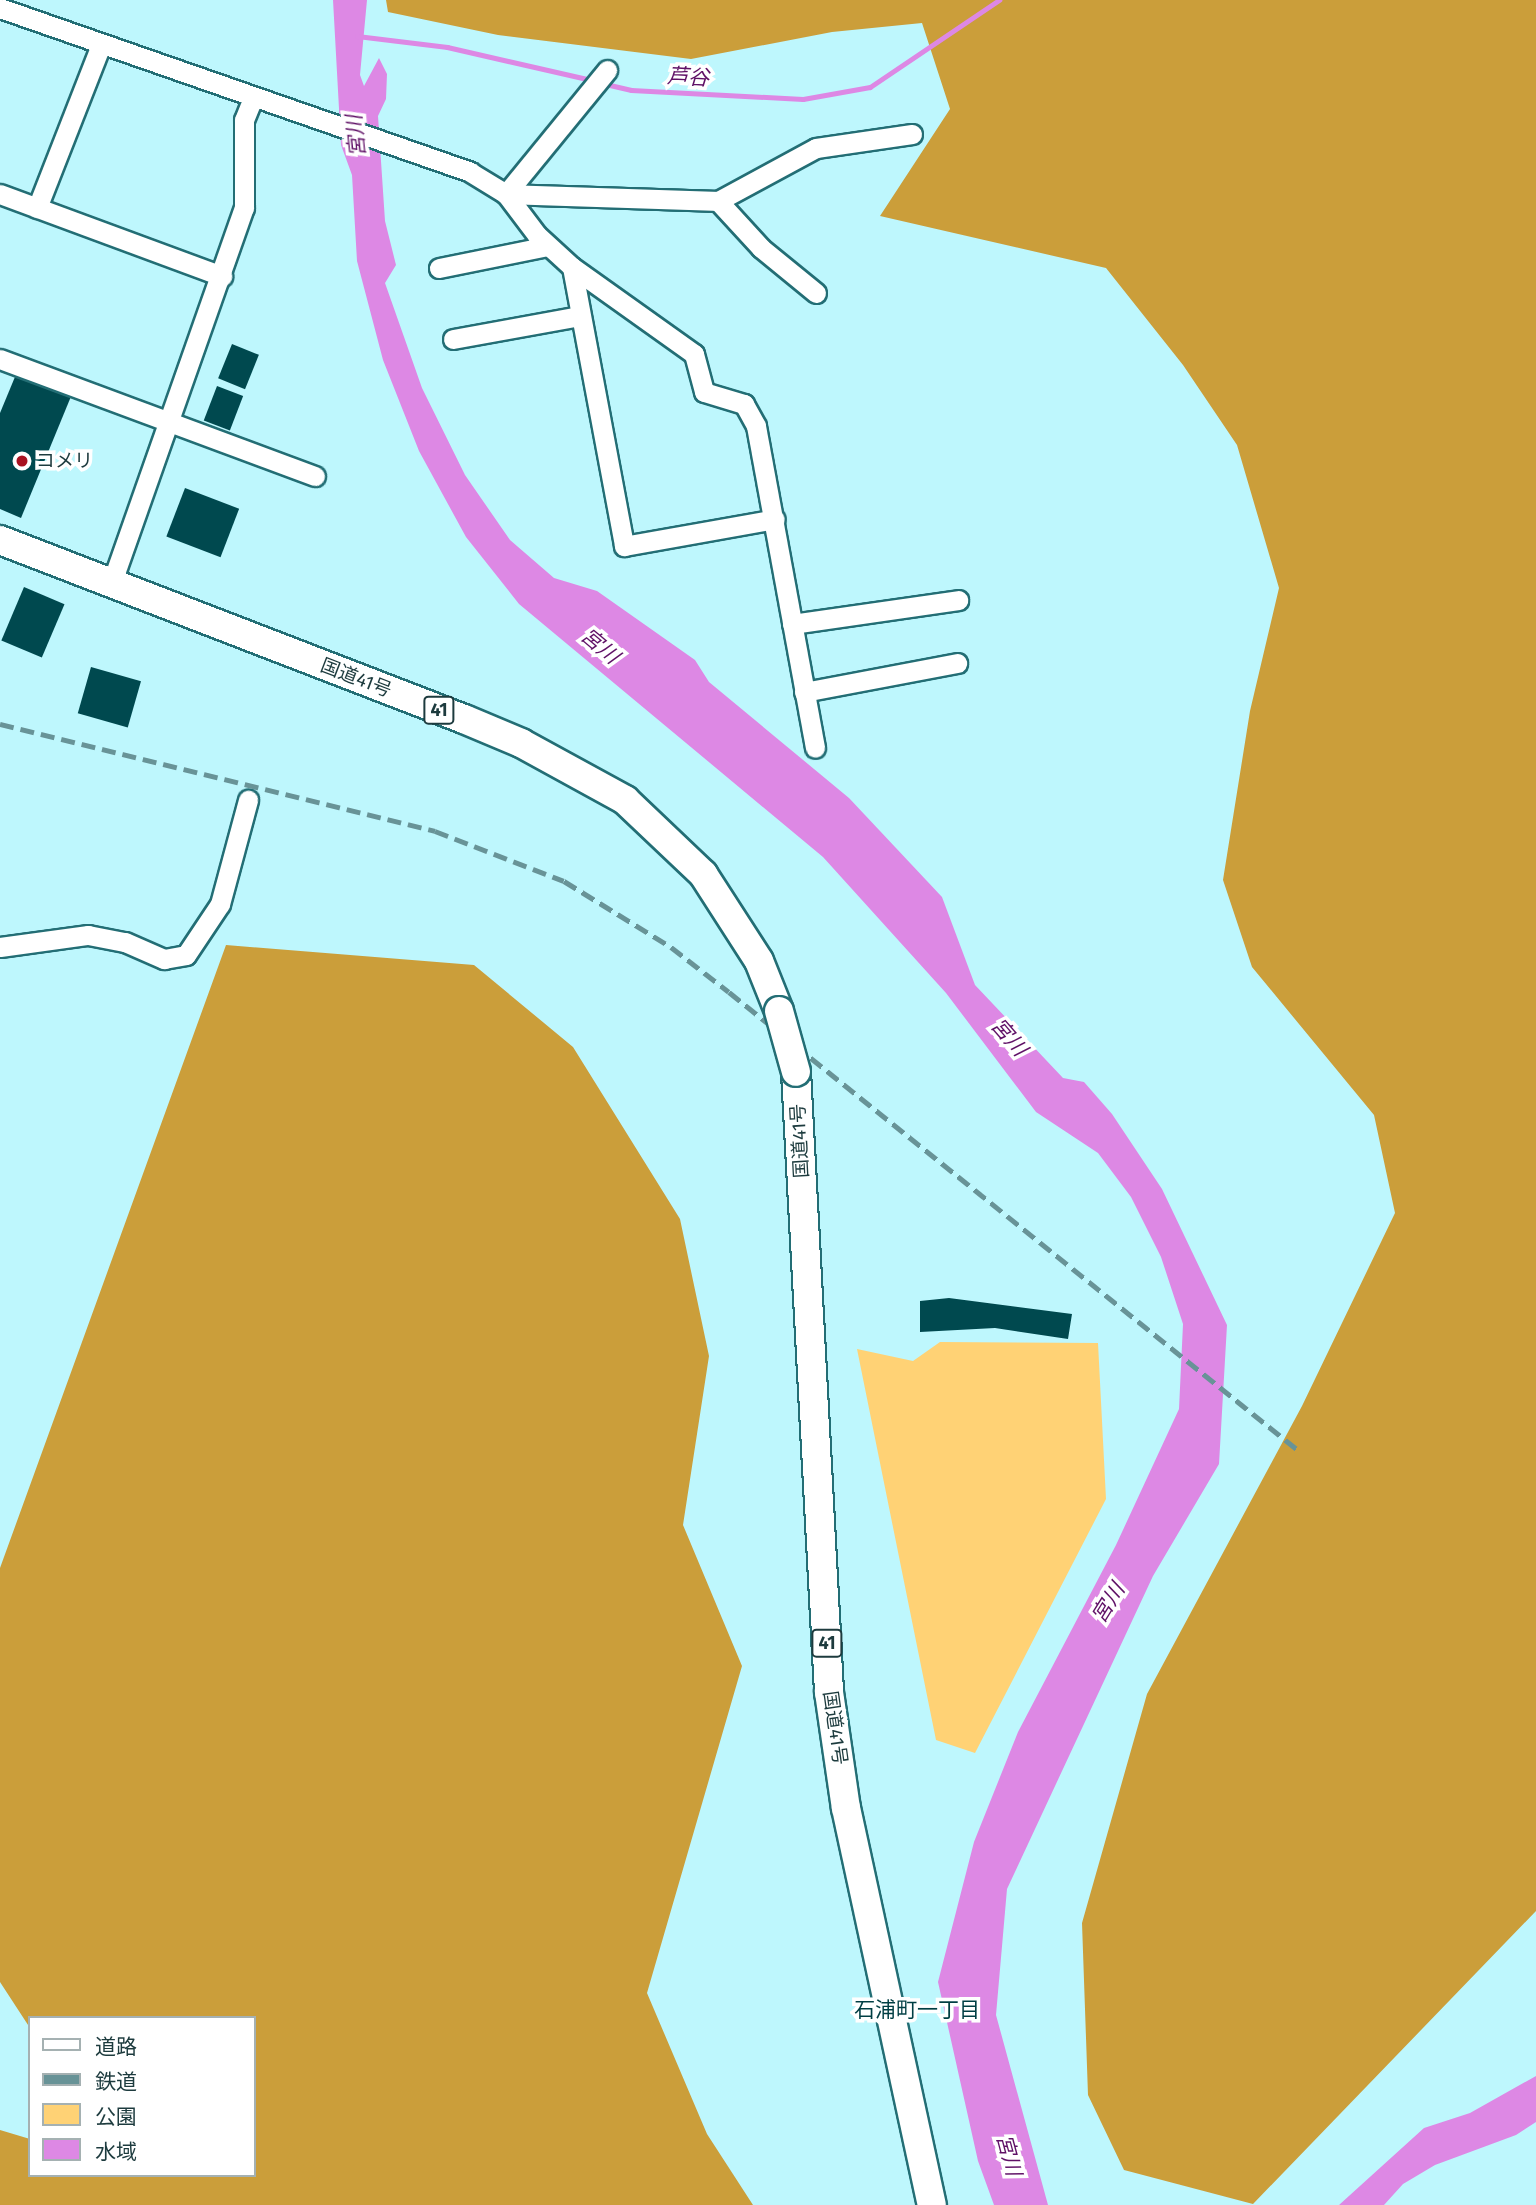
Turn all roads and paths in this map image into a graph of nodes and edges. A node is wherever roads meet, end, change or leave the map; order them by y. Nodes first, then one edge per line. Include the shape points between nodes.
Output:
1 (0, 8) edge
2 (27, 8) edge
3 (101, 45) junction
4 (607, 70) dead end
5 (252, 100) junction
6 (912, 134) dead end
7 (0, 194) edge
8 (506, 194) junction
9 (718, 201) junction
10 (37, 208) junction
11 (548, 246) junction
12 (572, 267) junction
13 (439, 268) dead end
14 (222, 276) junction
15 (816, 293) dead end
16 (579, 316) junction
17 (453, 339) dead end
18 (0, 359) edge
19 (169, 422) junction
20 (316, 476) dead end
21 (775, 519) junction
22 (0, 540) edge
23 (112, 582) junction
24 (958, 600) dead end
25 (792, 624) junction
26 (957, 663) dead end
27 (804, 692) junction
28 (815, 748) dead end
29 (248, 800) dead end
30 (0, 947) edge
31 (932, 2205) edge

1 - 2 street
2 - 3 street
3 - 5 street
3 - 10 street
4 - 8 street
5 - 8 street via 310,113 432,157 470,172
5 - 14 street via 244,120 244,208
6 - 9 street via 816,148
7 - 10 street
8 - 9 street
8 - 11 street
9 - 15 street
10 - 14 street
11 - 12 street
11 - 13 street
12 - 16 street
12 - 21 street via 694,354 704,392 744,404 756,426
14 - 19 street
16 - 17 street
16 - 21 street via 624,546
18 - 19 street
19 - 20 street
19 - 23 street
21 - 25 street
22 - 23 highway, 国道41号 / 41
23 - 31 highway, 国道41号 / 41, bridge via 521,743 625,800 704,874 759,961 796,1072 829,1692 860,1875
24 - 25 street
25 - 27 street
26 - 27 street
27 - 28 street
29 - 30 street via 220,905 186,955 164,959 125,942 88,935

